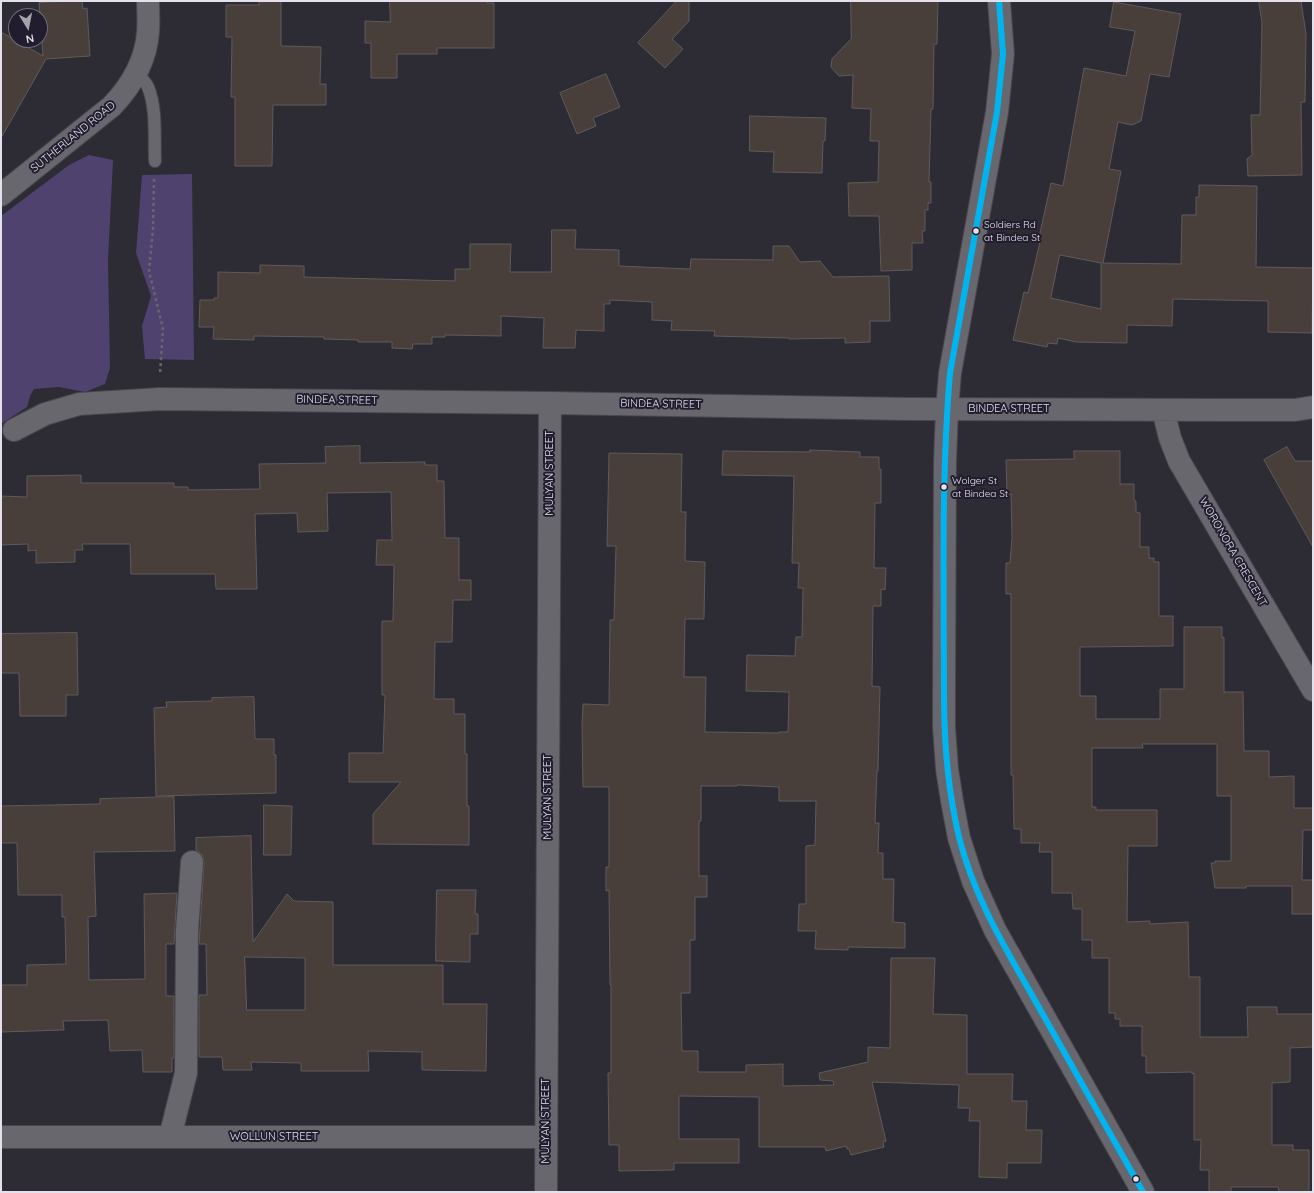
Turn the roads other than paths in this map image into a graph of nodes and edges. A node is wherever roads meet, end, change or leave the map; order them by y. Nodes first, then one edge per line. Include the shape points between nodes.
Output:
1 (148, 1) edge
2 (999, 1) edge
3 (136, 72) junction
4 (155, 161) road end
5 (1, 195) edge
6 (550, 402) junction
7 (1313, 407) edge
8 (947, 409) junction
9 (1163, 410) junction
10 (14, 430) dead end
11 (1313, 690) edge
12 (192, 862) dead end
13 (1, 1137) edge
14 (170, 1137) junction
15 (546, 1137) junction
16 (546, 1192) edge
17 (1143, 1192) edge

1 - 3 street, SUTHERLAND ROAD via 148,32
2 - 8 street via 1003,54 998,112 950,373
3 - 4 lane via 148,86 151,98
3 - 5 street, SUTHERLAND ROAD via 123,94 112,106
6 - 8 street, BINDEA STREET
6 - 10 street, BINDEA STREET via 160,399 79,404 46,414
6 - 15 street, MULYAN STREET
7 - 9 street, BINDEA STREET via 1295,410
8 - 9 street, BINDEA STREET
8 - 17 street via 944,727 947,769 959,838 973,881 995,930
9 - 11 street, WORONORA CRESCENT via 1179,461
12 - 14 street via 187,931 186,1073
13 - 14 street, WOLLUN STREET
14 - 15 street, WOLLUN STREET
15 - 16 street, MULYAN STREET

